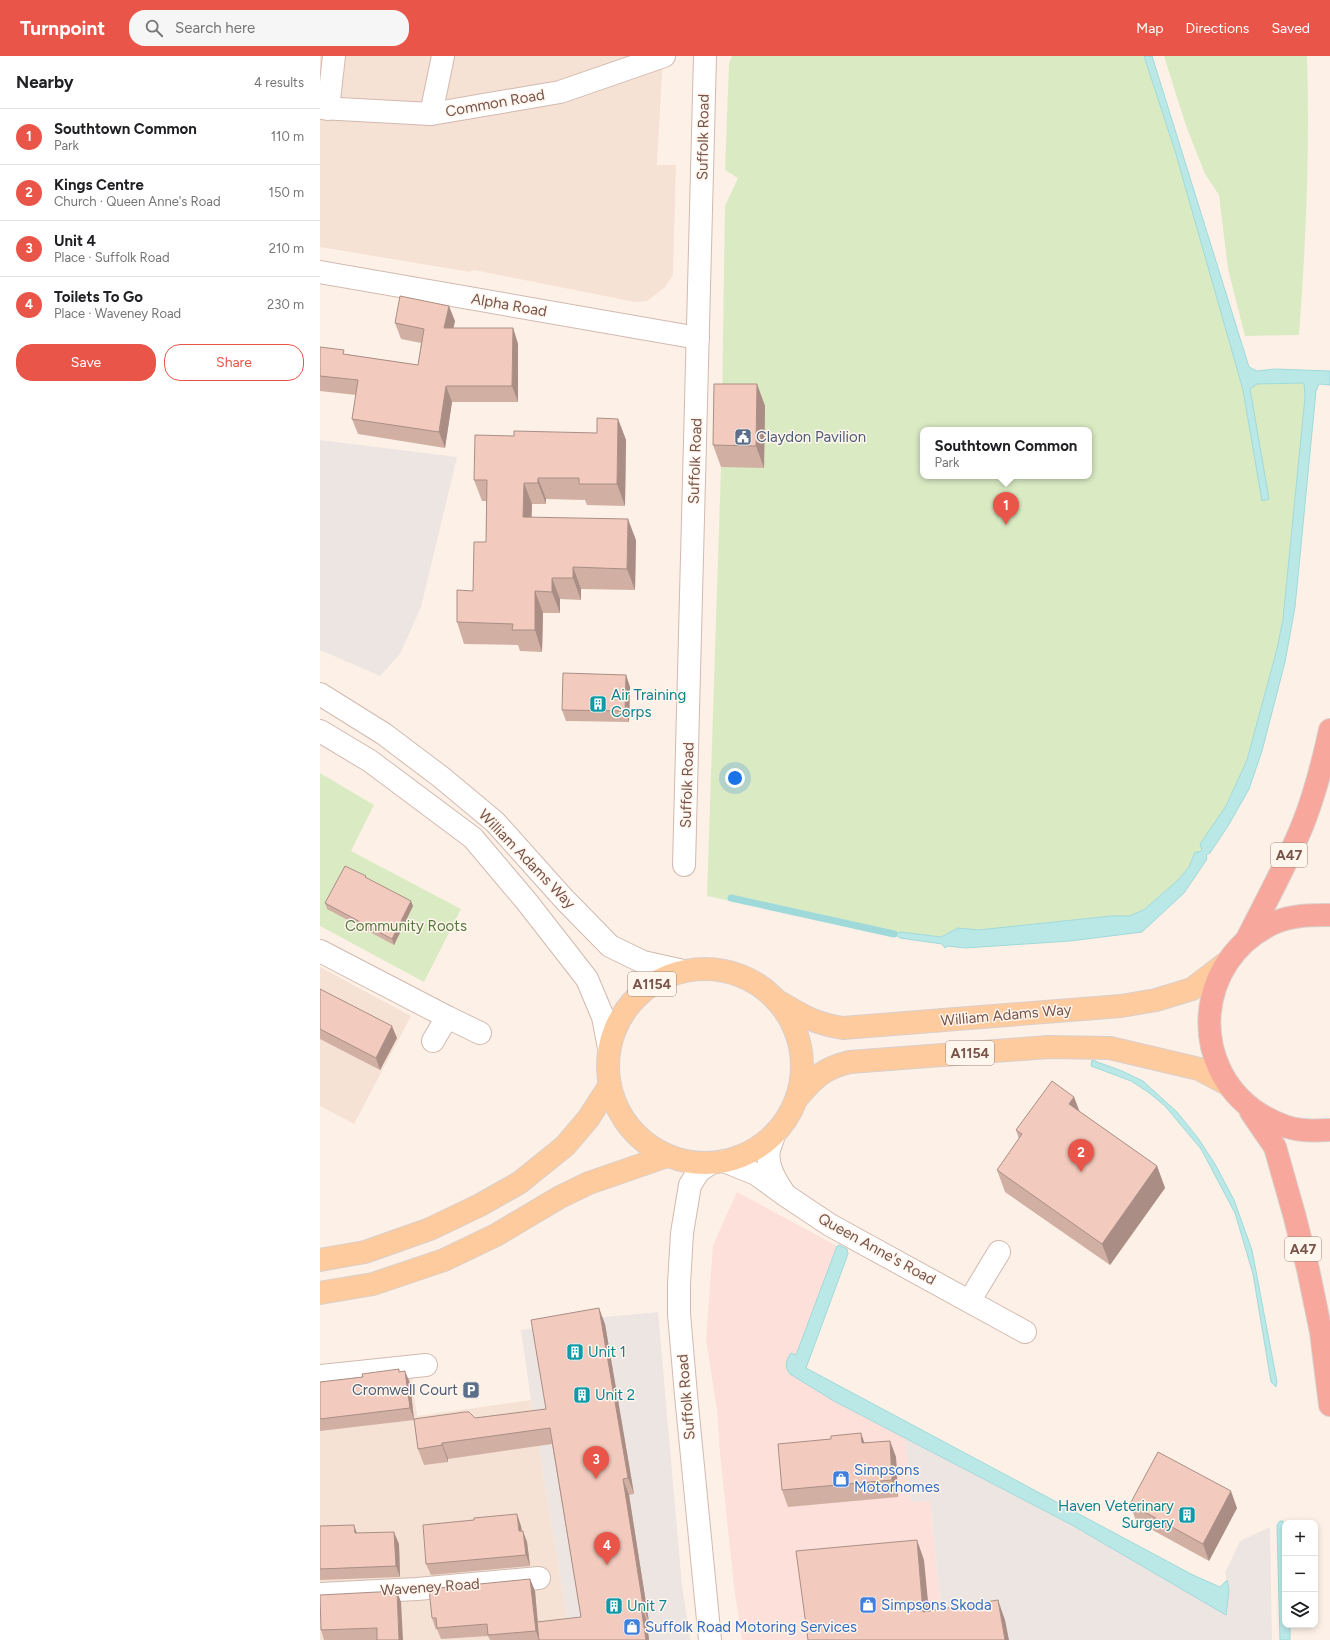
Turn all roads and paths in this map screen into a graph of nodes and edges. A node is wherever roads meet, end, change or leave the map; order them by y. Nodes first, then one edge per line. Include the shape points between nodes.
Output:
1 (334, 56) edge
2 (443, 56) edge
3 (664, 56) edge
4 (705, 56) edge
5 (324, 108) edge
6 (431, 114) junction
7 (320, 272) edge
8 (698, 338) junction
9 (320, 694) edge
10 (1330, 730) edge
11 (320, 731) edge
12 (684, 865) dead end
13 (1330, 915) edge
14 (1247, 939) junction
15 (320, 951) edge
16 (1226, 963) junction
17 (679, 970) junction
18 (780, 1003) junction
19 (447, 1017) junction
20 (480, 1033) dead end
21 (433, 1041) dead end
22 (609, 1048) junction
23 (1227, 1084) junction
24 (610, 1085) junction
25 (798, 1096) junction
26 (1245, 1104) junction
27 (1330, 1130) edge
28 (774, 1135) junction
29 (667, 1156) junction
30 (718, 1162) junction
31 (785, 1195) junction
32 (999, 1252) dead end
33 (320, 1260) edge
34 (320, 1293) edge
35 (970, 1300) junction
36 (1025, 1332) dead end
37 (422, 1366) dead end
38 (320, 1376) edge
39 (1330, 1405) edge
40 (539, 1578) dead end
41 (320, 1594) edge
42 (710, 1640) edge

1 - 5 street
2 - 6 street
3 - 6 street, Common Road via 560,92
4 - 8 street, Suffolk Road
5 - 6 street, Common Road
7 - 8 street, Alpha Road
8 - 12 street, Suffolk Road
9 - 17 street, William Adams Way via 384,734 495,822 610,946 643,962
10 - 14 highway, A47 via 1322,767 1303,823
11 - 22 street, William Adams Way via 370,761 473,838 587,979 603,1017
13 - 14 highway via 1304,915 1274,923
14 - 16 highway
15 - 19 street
16 - 18 main road, William Adams Way / A1154 via 1192,989 1156,1000 1121,1006 843,1028 823,1025 805,1018
16 - 23 highway via 1213,992 1208,1023 1213,1055
17 - 18 main road, A1154 via 702,966 733,972 759,984
17 - 22 main road, A1154 via 653,983 632,1000 618,1022
18 - 25 main road, A1154 via 797,1032 803,1064
19 - 20 street
19 - 21 street
22 - 24 main road, A1154
23 - 25 main road, A1154 via 1200,1069 1110,1048 1048,1047 850,1062 833,1066 815,1078
23 - 26 highway
24 - 29 main road, A1154 via 617,1108 630,1127 647,1144
24 - 33 main road via 588,1119 565,1146 519,1183 430,1229 365,1252
25 - 28 main road, A1154 via 788,1117
26 - 27 highway via 1271,1122 1302,1130
26 - 39 highway, A47 via 1275,1147 1290,1199 1308,1269
28 - 30 main road, A1154 via 742,1156
28 - 31 street, Queen Anne's Road via 769,1151 770,1161 774,1176
29 - 30 main road, A1154 via 689,1162
29 - 34 main road via 589,1183 496,1235 444,1260 373,1284
30 - 31 street, Queen Anne's Road via 756,1174
30 - 42 street, Suffolk Road via 699,1171 690,1185 682,1233 679,1284 679,1314
31 - 35 street, Queen Anne's Road via 830,1224
32 - 35 street
35 - 36 street, Queen Anne's Road
37 - 38 street
40 - 41 street, Waveney Road via 417,1590

